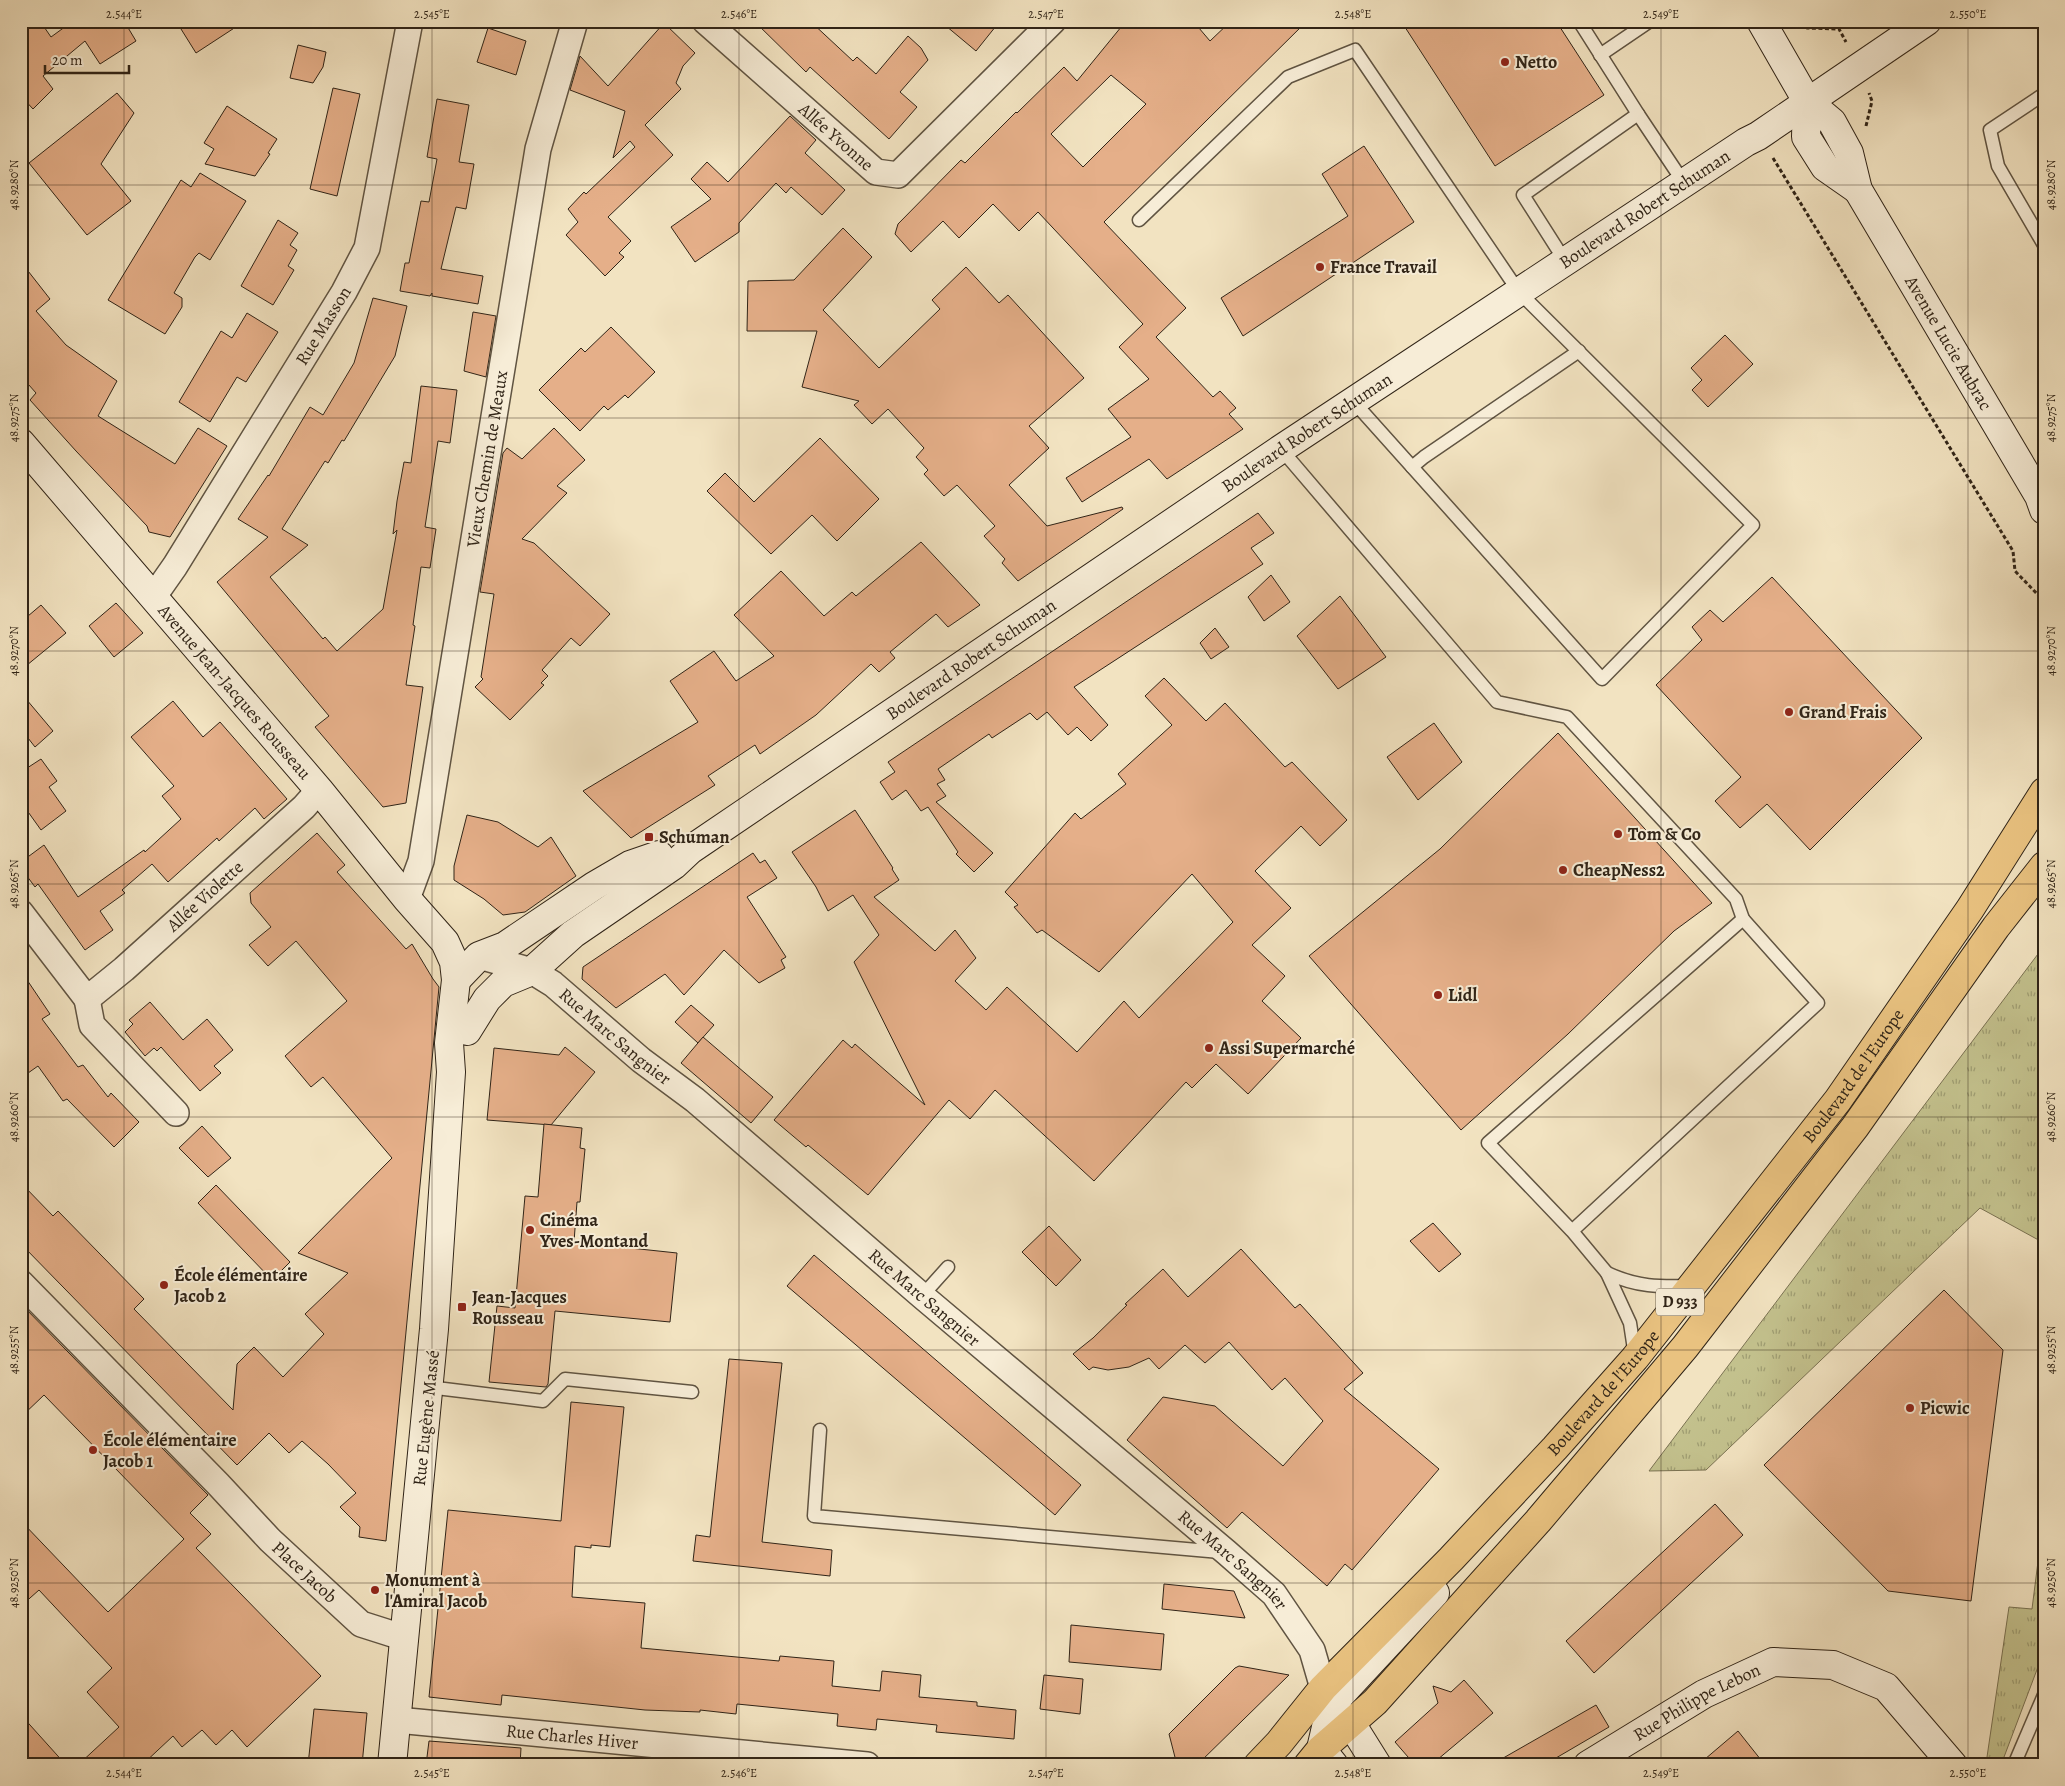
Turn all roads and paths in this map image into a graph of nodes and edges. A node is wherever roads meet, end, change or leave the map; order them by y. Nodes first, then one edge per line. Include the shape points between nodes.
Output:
1 (410, 21) edge
2 (705, 21) edge
3 (1053, 21) edge
4 (1579, 21) edge
5 (1650, 21) edge
6 (1761, 21) edge
7 (1927, 21) edge
8 (573, 22) edge
9 (1600, 55) junction
10 (2044, 94) edge
11 (1807, 101) junction
12 (1638, 114) junction
13 (1758, 136) junction
14 (1684, 183) junction
15 (1138, 220) dead end
16 (2044, 244) edge
17 (1565, 261) junction
18 (1519, 292) junction
19 (1579, 351) junction
20 (1353, 401) junction
21 (21, 443) edge
22 (1281, 449) junction
23 (1412, 467) junction
24 (2042, 502) edge
25 (154, 596) junction
26 (2044, 601) edge
27 (2044, 734) edge
28 (2044, 756) edge
29 (319, 790) junction
30 (2044, 792) edge
31 (690, 850) junction
32 (659, 855) junction
33 (2044, 866) edge
34 (407, 899) junction
35 (21, 913) edge
36 (1742, 919) junction
37 (445, 942) junction
38 (479, 956) junction
39 (532, 971) junction
40 (456, 980) junction
41 (87, 999) junction
42 (467, 1031) junction
43 (451, 1072) junction
44 (176, 1114) dead end
45 (1572, 1231) junction
46 (948, 1267) dead end
47 (1607, 1273) junction
48 (21, 1283) edge
49 (1693, 1286) junction
50 (922, 1296) junction
51 (1635, 1358) junction
52 (428, 1387) junction
53 (692, 1392) dead end
54 (820, 1430) dead end
55 (1226, 1552) junction
56 (405, 1638) junction
57 (2044, 1695) edge
58 (1321, 1700) junction
59 (397, 1720) junction
60 (1352, 1725) junction
61 (659, 1755) edge
62 (1321, 1760) edge
63 (392, 1765) edge
64 (868, 1765) edge
65 (1258, 1765) edge
66 (1377, 1765) edge
67 (1588, 1765) edge
68 (1953, 1765) edge
69 (2014, 1765) edge

1 - 25 street, Rue Masson via 367,248 344,292
2 - 3 street, Allée Yvonne via 876,172 898,175
4 - 9 lane
5 - 9 lane
6 - 11 street
7 - 11 street, Boulevard Robert Schuman
8 - 34 street, Vieux Chemin de Meaux via 538,149 421,861
9 - 12 lane
10 - 16 lane via 1990,130 1998,166
11 - 13 street, Boulevard Robert Schuman
11 - 24 street, Avenue Lucie Aubrac via 1806,137 1825,168 1858,190
12 - 14 lane
12 - 17 lane via 1523,194
13 - 14 street, Boulevard Robert Schuman
13 - 26 path via 2013,551 2015,571
14 - 17 street, Boulevard Robert Schuman
15 - 18 lane via 1288,77 1355,50
17 - 18 street, Boulevard Robert Schuman
18 - 19 lane
18 - 20 street, Boulevard Robert Schuman
19 - 23 lane
19 - 23 lane via 1753,525 1602,679
20 - 22 street, Boulevard Robert Schuman
20 - 23 lane
21 - 25 street, Avenue Jean-Jacques Rousseau
22 - 31 street, Boulevard Robert Schuman
22 - 36 lane via 1497,702 1568,717 1736,900
25 - 29 street, Avenue Jean-Jacques Rousseau
27 - 28 path via 2038,753
29 - 34 street, Avenue Jean-Jacques Rousseau
29 - 41 street, Allée Violette via 232,872
30 - 49 main road, Boulevard de l'Europe / D 933 via 1970,909 1838,1100
31 - 32 street, Boulevard Robert Schuman
31 - 39 street, Boulevard Robert Schuman via 674,865 573,934
32 - 38 street, Boulevard Robert Schuman via 630,866 594,886 505,946
32 - 39 street, Boulevard Robert Schuman via 564,921 540,944
33 - 60 main road, Boulevard de l'Europe / D 933 via 1996,926 1855,1127 1685,1347 1538,1522
34 - 37 street, Avenue Jean-Jacques Rousseau
35 - 41 street
36 - 45 lane via 1818,1003
36 - 45 lane via 1488,1143
37 - 38 street, Avenue Jean-Jacques Rousseau
37 - 40 street, Avenue Jean-Jacques Rousseau via 454,962
38 - 39 street, Rue Marc Sangnier
38 - 40 street
38 - 42 street, Rue Eugène Massé
39 - 42 street, Rue Eugène Massé via 503,983 487,999
39 - 50 street, Rue Marc Sangnier via 553,984 641,1060 695,1100
40 - 43 street, Rue Eugène Massé via 448,1043
41 - 44 street via 92,1025
42 - 43 street, Rue Eugène Massé
43 - 52 street, Rue Eugène Massé
45 - 47 lane
46 - 50 lane
47 - 49 lane via 1650,1287
47 - 51 lane via 1630,1323
48 - 56 street, Place Jacob via 270,1540 361,1624
49 - 51 main road, Boulevard de l'Europe / D 933
50 - 55 street, Rue Marc Sangnier
51 - 58 main road, Boulevard de l'Europe / D 933
52 - 53 lane via 544,1401 565,1379
52 - 56 street, Rue Eugène Massé
54 - 55 lane via 814,1516
55 - 58 street, Rue Marc Sangnier via 1274,1594 1312,1650
56 - 59 street, Rue Eugène Massé
57 - 69 lane
58 - 60 street
58 - 62 street
58 - 65 main road, Boulevard de l'Europe / D 933
59 - 61 street, Rue Charles Hiver
59 - 63 street, Rue Eugène Massé
60 - 62 main road, Boulevard de l'Europe / D 933
60 - 66 street
61 - 64 street, Rue Charles Hiver
67 - 68 street, Rue Philippe Lebon via 1704,1694 1773,1662 1834,1665 1886,1688

